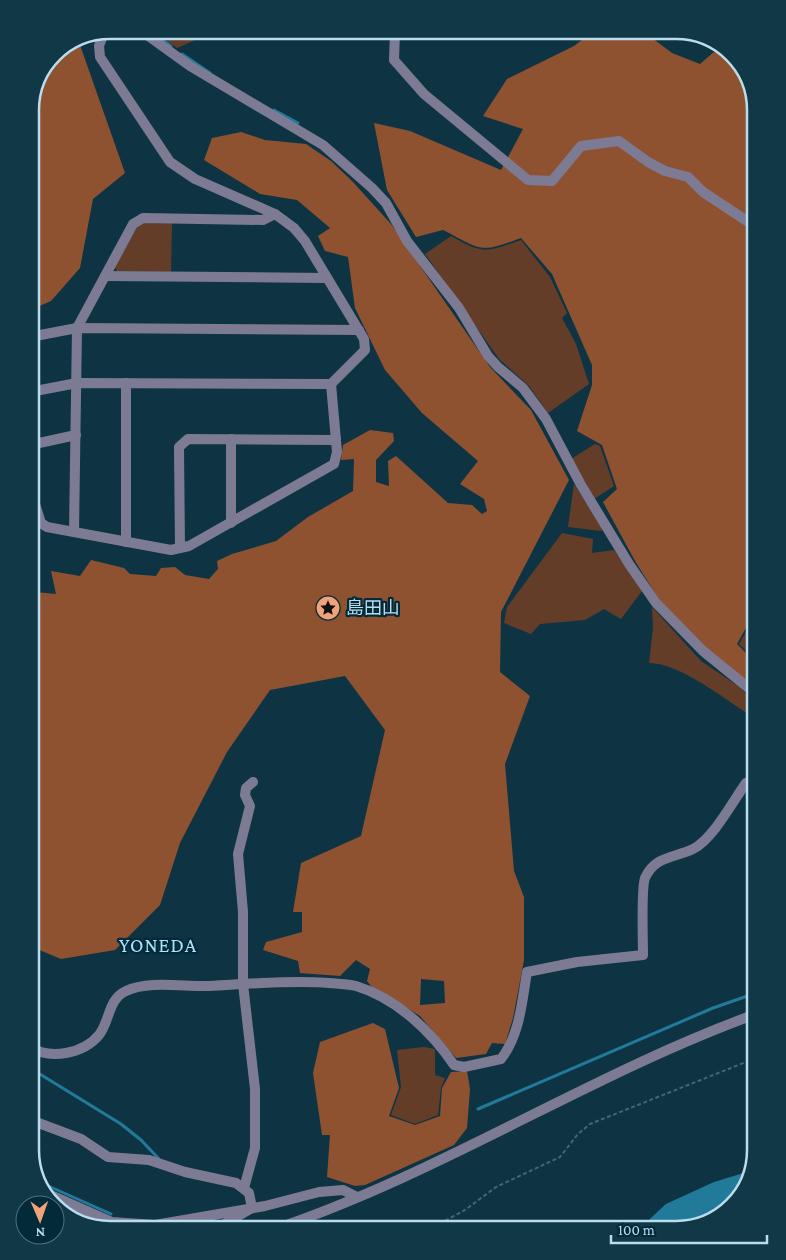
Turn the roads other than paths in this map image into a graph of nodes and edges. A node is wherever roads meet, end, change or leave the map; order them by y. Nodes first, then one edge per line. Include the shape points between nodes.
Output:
1 (152, 39) edge
2 (395, 39) edge
3 (101, 40) edge
4 (276, 214) junction
5 (747, 221) edge
6 (106, 276) junction
7 (327, 278) junction
8 (77, 328) junction
9 (359, 330) junction
10 (39, 335) edge
11 (77, 383) junction
12 (126, 383) junction
13 (331, 384) junction
14 (39, 390) edge
15 (76, 435) junction
16 (231, 439) junction
17 (336, 440) junction
18 (39, 443) edge
19 (39, 517) edge
20 (231, 523) junction
21 (74, 532) junction
22 (126, 542) junction
23 (180, 548) junction
24 (747, 687) edge
25 (253, 782) dead end
26 (747, 783) edge
27 (243, 984) junction
28 (747, 1017) edge
29 (39, 1052) edge
30 (39, 1123) edge
31 (244, 1188) junction
32 (357, 1196) junction
33 (57, 1198) edge
34 (252, 1208) junction
35 (110, 1221) edge
36 (173, 1221) edge
37 (230, 1221) edge
38 (294, 1221) edge

1 - 24 street via 190,66 324,145 386,203 407,240 459,308 488,356 523,388 546,419 581,485 656,603 703,651
2 - 5 street via 394,60 424,94 528,180 552,182 581,146 619,141 665,171 688,177 703,192
3 - 4 street via 100,57 170,162 195,179
4 - 6 street via 263,220 143,218 133,224
4 - 7 street via 305,241
6 - 7 street
6 - 8 street
7 - 9 street
8 - 9 street
8 - 10 street
8 - 11 street
9 - 13 street via 365,350
11 - 12 street
11 - 14 street
11 - 15 street
12 - 13 street
12 - 22 street
13 - 17 street
15 - 18 street
15 - 21 street
16 - 17 street
16 - 20 street
16 - 23 street via 188,439 179,447
17 - 20 street via 334,464
19 - 21 street via 47,527
20 - 23 street via 190,546
21 - 22 street
22 - 23 street via 171,550
25 - 27 street via 246,788 250,806 238,854 244,912
26 - 27 street via 706,838 693,849 663,858 644,880 643,955 577,962 527,972 515,1033 501,1060 464,1067 454,1065 417,1022 387,1000 355,986 316,982
27 - 29 street via 163,984 126,991 114,1000 99,1034 89,1042 55,1055
27 - 31 street via 255,1089 255,1148
28 - 32 street via 620,1070 536,1114
30 - 31 street via 81,1139 108,1157 157,1162
31 - 34 street via 252,1200
32 - 34 street via 343,1190 318,1192
32 - 38 street
33 - 35 street
34 - 36 street
34 - 37 street

